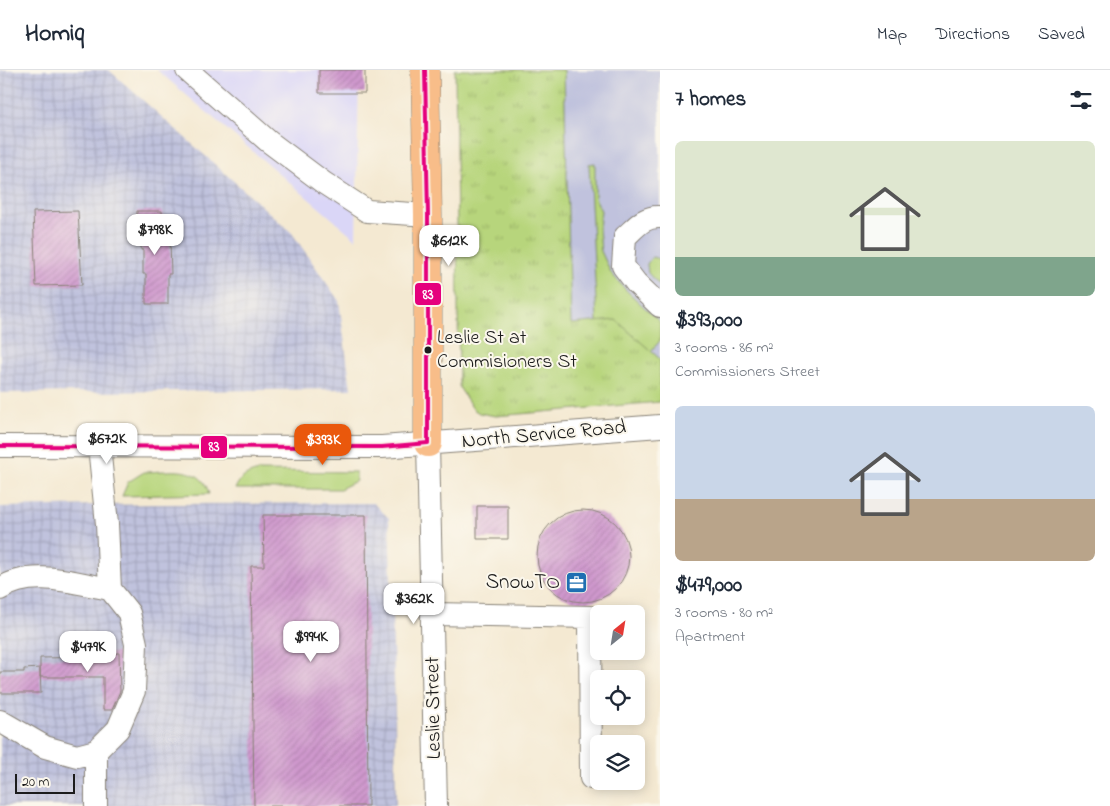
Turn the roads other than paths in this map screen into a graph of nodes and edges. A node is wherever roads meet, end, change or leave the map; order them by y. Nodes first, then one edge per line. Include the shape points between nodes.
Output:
1 (187, 70) edge
2 (425, 70) edge
3 (428, 215) junction
4 (660, 216) edge
5 (660, 306) edge
6 (660, 426) edge
7 (428, 443) junction
8 (0, 446) edge
9 (99, 446) junction
10 (0, 589) edge
11 (110, 589) junction
12 (432, 614) junction
13 (0, 721) edge
14 (591, 735) edge
15 (96, 751) junction
16 (96, 806) edge
17 (436, 806) edge

1 - 3 street via 268,141 368,211
2 - 3 main road, Leslie Street
3 - 7 main road, Leslie Street
4 - 5 street via 644,219 625,237 623,266
6 - 7 street, North Service Road
7 - 9 street, North Service Road via 382,448
7 - 12 street, Leslie Street
8 - 9 street, North Service Road
9 - 11 street
10 - 11 street via 10,582 42,577
11 - 15 street via 129,613 136,644 134,691 118,729
12 - 14 street via 590,617
12 - 17 street, Leslie Street
13 - 15 street via 45,747 77,756
15 - 16 street

